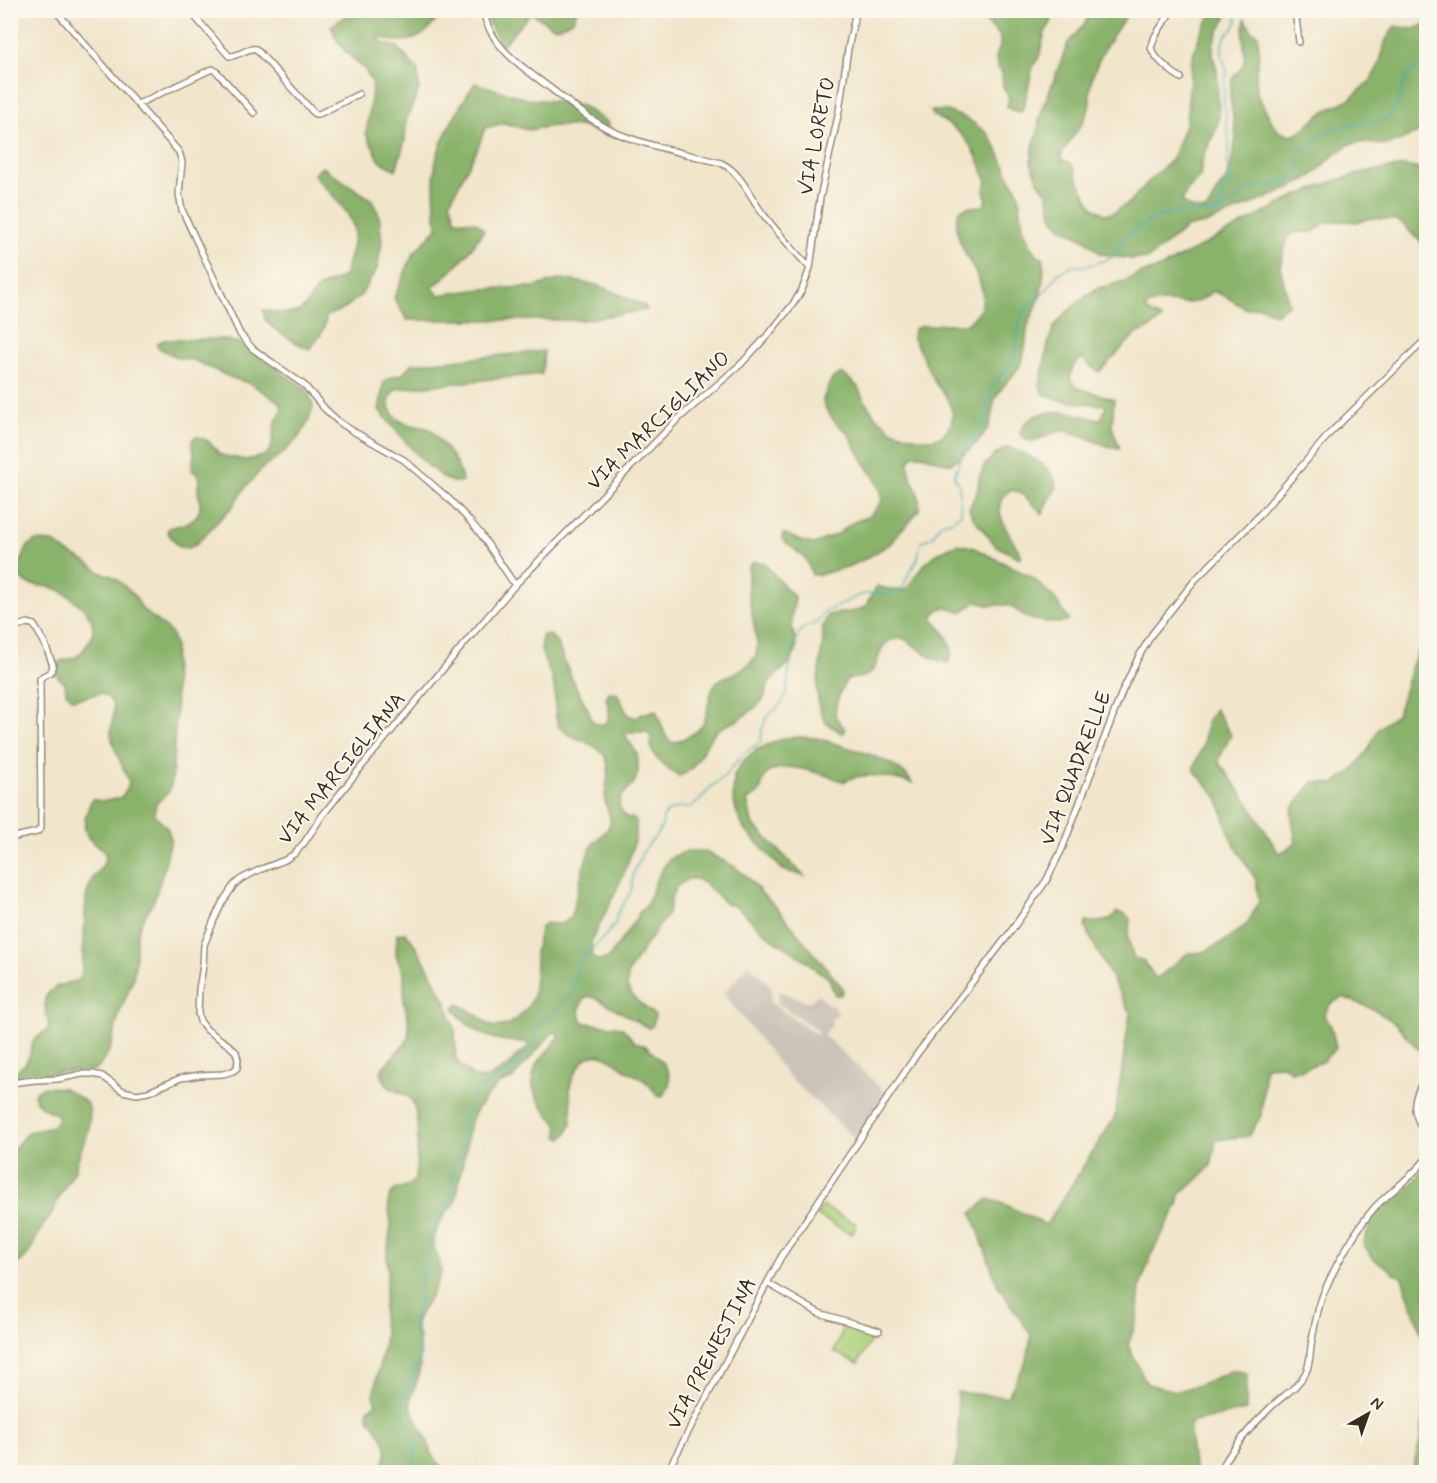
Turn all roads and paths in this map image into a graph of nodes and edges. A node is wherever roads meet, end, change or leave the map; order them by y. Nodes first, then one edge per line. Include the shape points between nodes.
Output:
1 (55, 10) edge
2 (189, 10) edge
3 (483, 10) edge
4 (856, 10) edge
5 (1172, 10) edge
6 (1295, 10) edge
7 (1299, 42) dead end
8 (1181, 78) dead end
9 (359, 94) dead end
10 (138, 104) junction
11 (254, 113) dead end
12 (810, 268) junction
13 (1426, 339) edge
14 (515, 585) junction
15 (10, 628) edge
16 (10, 838) edge
17 (1426, 1077) edge
18 (10, 1083) edge
19 (1426, 1135) edge
20 (1426, 1159) edge
21 (787, 1249) joint
22 (767, 1283) junction
23 (879, 1331) dead end
24 (667, 1473) edge
25 (1219, 1473) edge

1 - 10 street
2 - 9 street via 229,56 252,48 257,50 316,115
3 - 12 street via 491,32 511,58 594,122 625,136 728,167
4 - 12 street, VIA LORETO
5 - 8 street via 1151,48
6 - 7 street
10 - 11 street via 212,69
10 - 14 street via 180,153 181,207 243,339 302,382 339,422 404,460 453,503 480,533
12 - 14 street, VIA MARCIGLIANO via 798,298 756,348 677,420
13 - 21 street, VIA QUADRELLE via 1331,432 1256,519 1192,583 1156,629 1122,692 1046,881 919,1051
14 - 18 street, VIA MARCIGLIANA via 352,778 300,848 285,860 241,879 221,905 204,947 198,1013 207,1030 236,1052 235,1070 181,1078 135,1094 93,1074
15 - 16 street via 34,625 53,665 51,672 40,680 41,828
17 - 19 street via 1414,1106
20 - 25 street via 1358,1230 1322,1297 1305,1373 1267,1410
21 - 22 street, VIA PRENESTINA
22 - 23 street via 819,1313
22 - 24 street, VIA PRENESTINA

